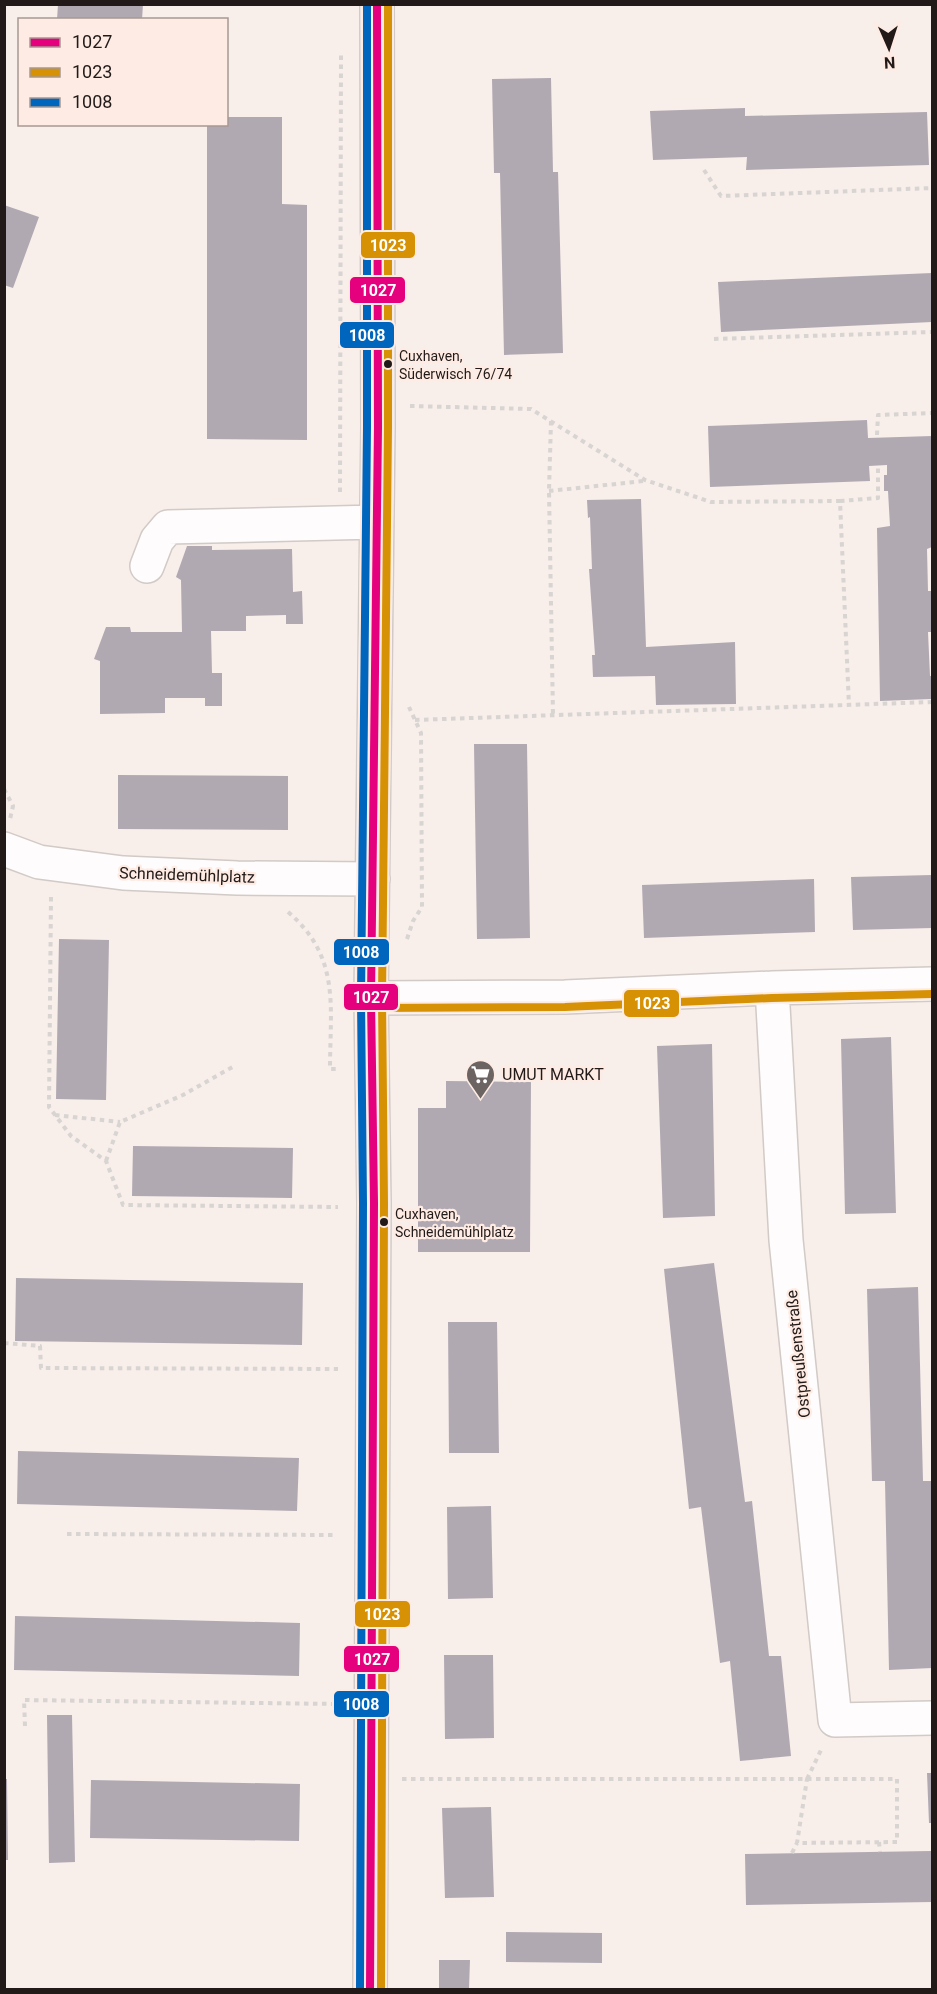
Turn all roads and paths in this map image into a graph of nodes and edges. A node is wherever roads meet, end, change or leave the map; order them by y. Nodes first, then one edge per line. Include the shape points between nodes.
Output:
1 (377, 4) edge
2 (341, 52) dead end
3 (704, 170) dead end
4 (933, 188) edge
5 (933, 332) edge
6 (714, 339) dead end
7 (407, 406) dead end
8 (933, 413) edge
9 (551, 421) junction
10 (877, 435) dead end
11 (878, 466) dead end
12 (645, 480) junction
13 (549, 491) junction
14 (840, 501) junction
15 (376, 522) junction
16 (341, 523) junction
17 (147, 566) dead end
18 (933, 702) edge
19 (849, 706) junction
20 (553, 715) junction
21 (415, 720) dead end
22 (4, 849) edge
23 (51, 863) junction
24 (373, 879) junction
25 (282, 909) dead end
26 (933, 984) edge
27 (772, 988) junction
28 (371, 998) junction
29 (236, 1065) dead end
30 (339, 1069) dead end
31 (54, 1114) junction
32 (120, 1122) junction
33 (106, 1161) junction
34 (338, 1207) dead end
35 (4, 1344) edge
36 (338, 1369) dead end
37 (67, 1534) dead end
38 (336, 1535) dead end
39 (337, 1704) dead end
40 (933, 1718) edge
41 (835, 1720) junction
42 (25, 1726) dead end
43 (370, 1779) junction
44 (807, 1779) junction
45 (879, 1842) junction
46 (797, 1843) junction
47 (880, 1852) dead end
48 (792, 1853) dead end
49 (370, 1989) edge

1 - 15 street
2 - 16 path
3 - 4 path via 721,196
5 - 6 path
7 - 9 path via 531,409
8 - 10 path via 878,415
9 - 12 path
9 - 13 path
11 - 14 path via 878,498
12 - 13 path
12 - 14 path via 711,502
13 - 20 path
14 - 19 path
15 - 16 street
15 - 24 street
16 - 17 street via 168,527 157,540
18 - 19 path
19 - 20 path
20 - 21 path
22 - 23 street, Schneidemühlplatz
23 - 24 street, Schneidemühlplatz via 123,873
23 - 31 path via 49,1107
24 - 28 street
25 - 30 path via 316,943 325,963 330,1069
26 - 27 street
27 - 28 street via 565,997
27 - 41 street, Ostpreußenstraße via 786,1240
28 - 43 street via 374,1203
29 - 32 path via 183,1095
31 - 32 path
31 - 33 path via 71,1136
32 - 33 path
33 - 34 path via 123,1205
35 - 36 path via 40,1346 41,1368
37 - 38 path
39 - 42 path via 24,1700
40 - 41 street
41 - 44 path
43 - 44 path
43 - 49 street
44 - 45 path via 897,1779 897,1842
44 - 46 path
45 - 46 path
45 - 47 path
46 - 48 path

